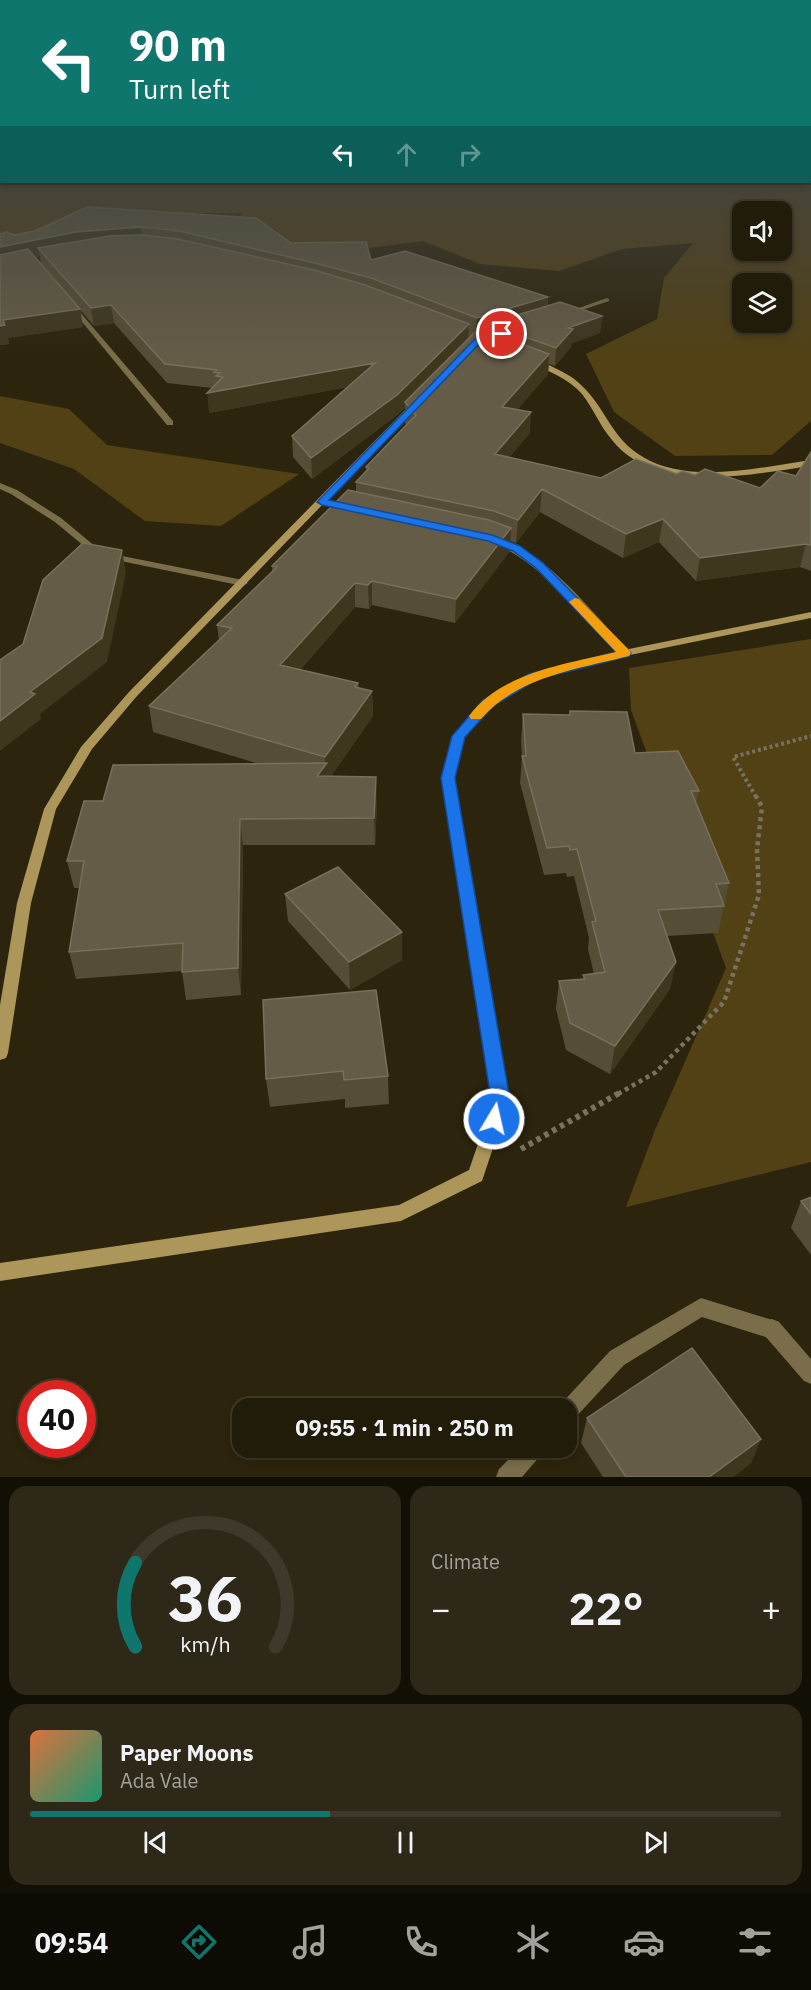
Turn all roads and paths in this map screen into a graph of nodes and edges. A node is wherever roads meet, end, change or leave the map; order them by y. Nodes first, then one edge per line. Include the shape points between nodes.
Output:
1 (63, 296) edge
2 (607, 300) dead end
3 (554, 317) edge
4 (521, 357) edge
5 (419, 401) edge
6 (170, 423) dead end
7 (811, 463) edge
8 (0, 486) edge
9 (322, 502) junction
10 (355, 509) edge
11 (480, 536) edge
12 (243, 583) junction
13 (811, 615) edge
14 (624, 653) junction
15 (811, 736) edge
16 (0, 1053) edge
17 (476, 1175) junction
18 (0, 1272) edge
19 (811, 1374) edge
20 (577, 1401) edge
21 (525, 1458) edge
22 (507, 1477) edge

1 - 6 street
2 - 3 street
4 - 7 street via 563,375 579,387 621,445 645,462 701,474
5 - 9 street
8 - 12 street via 58,520 99,554
9 - 10 street
9 - 12 street
11 - 14 street via 516,548 540,566
12 - 16 street via 133,694 87,747 50,808 24,903
13 - 14 street
14 - 17 street via 533,676 488,703 459,736 448,778 501,1100
15 - 17 path via 733,757 762,807 757,849 759,895 724,1002 656,1072
17 - 18 street via 401,1213
19 - 20 street via 772,1329 701,1307 617,1358
21 - 22 street

